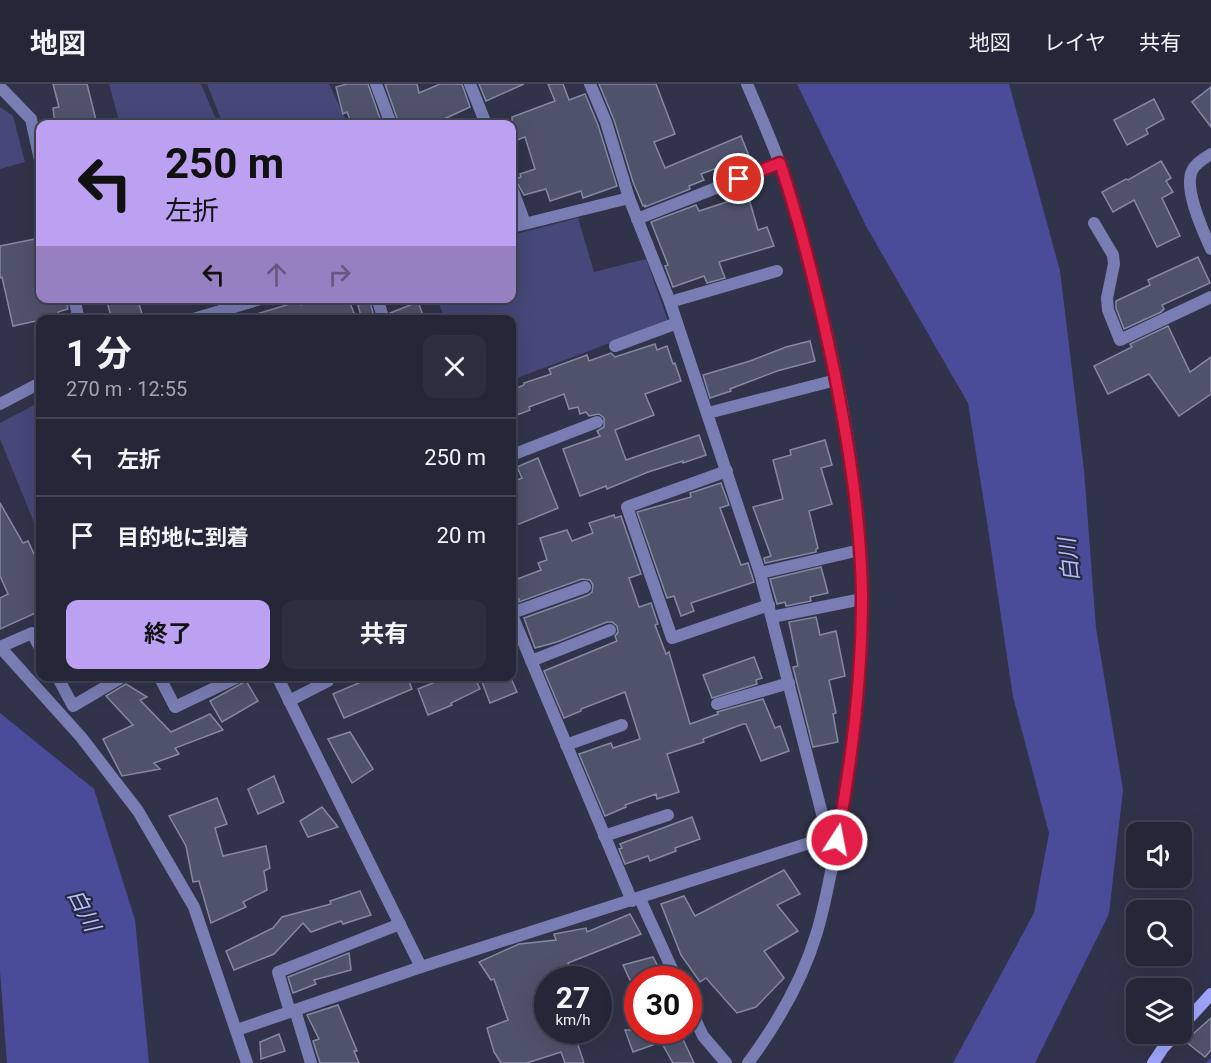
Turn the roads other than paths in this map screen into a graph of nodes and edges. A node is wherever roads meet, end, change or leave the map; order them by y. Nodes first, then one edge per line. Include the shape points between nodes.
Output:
1 (376, 84) edge
2 (470, 84) edge
3 (590, 84) edge
4 (747, 84) edge
5 (0, 86) edge
6 (390, 120) edge
7 (484, 120) edge
8 (36, 144) edge
9 (1211, 154) edge
10 (780, 163) junction
11 (629, 198) junction
12 (516, 199) edge
13 (637, 219) junction
14 (525, 223) junction
15 (1094, 223) dead end
16 (516, 226) edge
17 (1211, 249) edge
18 (777, 271) dead end
19 (1211, 297) edge
20 (670, 302) junction
21 (247, 303) edge
22 (207, 315) edge
23 (677, 323) junction
24 (615, 346) dead end
25 (836, 380) junction
26 (36, 385) edge
27 (0, 404) edge
28 (708, 413) junction
29 (597, 422) dead end
30 (516, 453) edge
31 (727, 471) junction
32 (860, 550) junction
33 (760, 573) junction
34 (585, 587) dead end
35 (862, 599) junction
36 (771, 611) junction
37 (516, 613) edge
38 (610, 630) dead end
39 (516, 635) edge
40 (36, 640) edge
41 (531, 661) junction
42 (60, 681) edge
43 (116, 681) edge
44 (162, 681) edge
45 (230, 681) edge
46 (279, 681) edge
47 (328, 681) edge
48 (789, 683) junction
49 (289, 701) junction
50 (717, 704) dead end
51 (622, 725) dead end
52 (566, 745) junction
53 (668, 815) dead end
54 (604, 836) junction
55 (832, 839) junction
56 (636, 900) junction
57 (399, 924) junction
58 (670, 966) edge
59 (421, 967) junction
60 (1211, 994) edge
61 (292, 1011) junction
62 (1192, 1015) edge
63 (237, 1030) junction
64 (702, 1034) edge
65 (1167, 1044) edge
66 (247, 1063) edge
67 (311, 1063) edge
68 (726, 1063) edge
69 (748, 1063) edge
70 (1153, 1063) edge

1 - 6 street
2 - 7 street
3 - 11 street
4 - 10 street
5 - 8 street via 30,119
9 - 17 street via 1197,164 1189,178
10 - 13 street
10 - 25 street via 796,212
11 - 13 street
11 - 14 street
12 - 14 street
13 - 20 street
14 - 16 street
15 - 19 street via 1113,255 1107,298 1120,340
18 - 20 street
20 - 23 street
21 - 22 street
23 - 24 street
23 - 28 street
25 - 28 street
25 - 32 street
26 - 27 street
28 - 31 street
29 - 30 street
31 - 33 street
31 - 36 street via 627,507 672,638
32 - 33 street
32 - 35 street
33 - 36 street
34 - 37 street
35 - 36 street
35 - 55 street via 852,749
36 - 48 street
38 - 41 street
39 - 41 street
40 - 63 street via 32,633 0,647 81,737 138,811 194,907
41 - 52 street
42 - 43 street via 73,706
44 - 45 street via 175,707
46 - 49 street
47 - 49 street
48 - 50 street
48 - 55 street
49 - 57 street
51 - 52 street
52 - 54 street
53 - 54 street
54 - 56 street
55 - 56 street
55 - 69 street via 819,922 809,953 772,1027
56 - 58 street
56 - 59 street
57 - 59 street
57 - 61 street via 278,972
59 - 61 street
60 - 62 main road
61 - 63 street
61 - 67 street
63 - 66 street
64 - 68 street
65 - 70 main road

